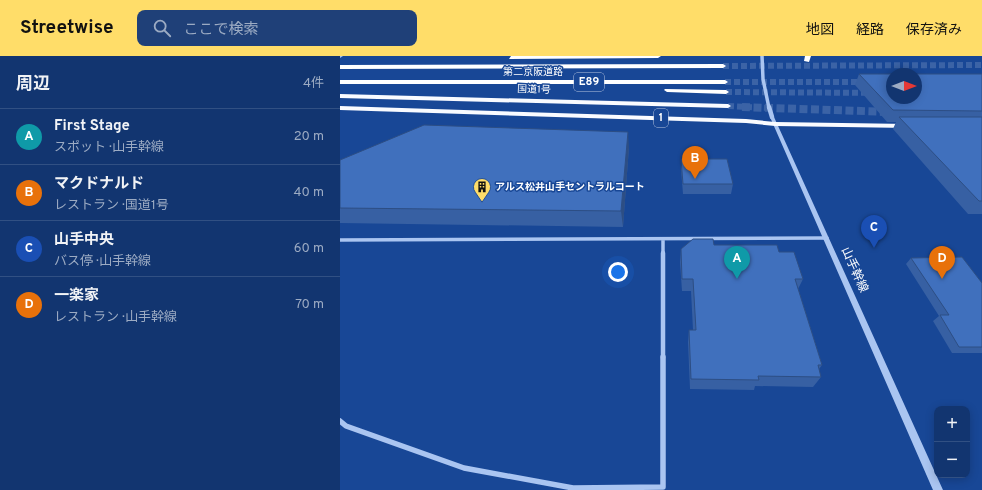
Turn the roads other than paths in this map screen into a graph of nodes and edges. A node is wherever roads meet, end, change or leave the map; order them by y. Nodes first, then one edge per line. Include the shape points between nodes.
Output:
1 (658, 56) edge
2 (762, 56) edge
3 (508, 58) dead end
4 (460, 60) dead end
5 (340, 65) edge
6 (723, 66) tunnel mouth
7 (340, 82) edge
8 (454, 82) junction
9 (725, 82) tunnel mouth
10 (726, 92) tunnel mouth
11 (340, 96) edge
12 (728, 106) tunnel mouth
13 (340, 108) edge
14 (773, 120) junction
15 (918, 126) edge
16 (827, 238) junction
17 (663, 239) junction
18 (340, 240) edge
19 (340, 421) edge
20 (938, 490) edge

1 - 3 highway
2 - 14 street, 山手幹線, bridge via 764,90
4 - 5 highway
5 - 6 highway, 第二京阪道路 / E89
7 - 8 highway, 第二京阪道路 / E89
8 - 9 highway, 第二京阪道路 / E89
8 - 10 highway
11 - 12 highway, 国道1号 / 1
13 - 14 highway, 1
14 - 15 highway, 1
14 - 16 street, 山手幹線
16 - 17 street
16 - 20 street, 山手幹線
17 - 18 street
17 - 19 street via 663,487 573,488 464,468 346,426

